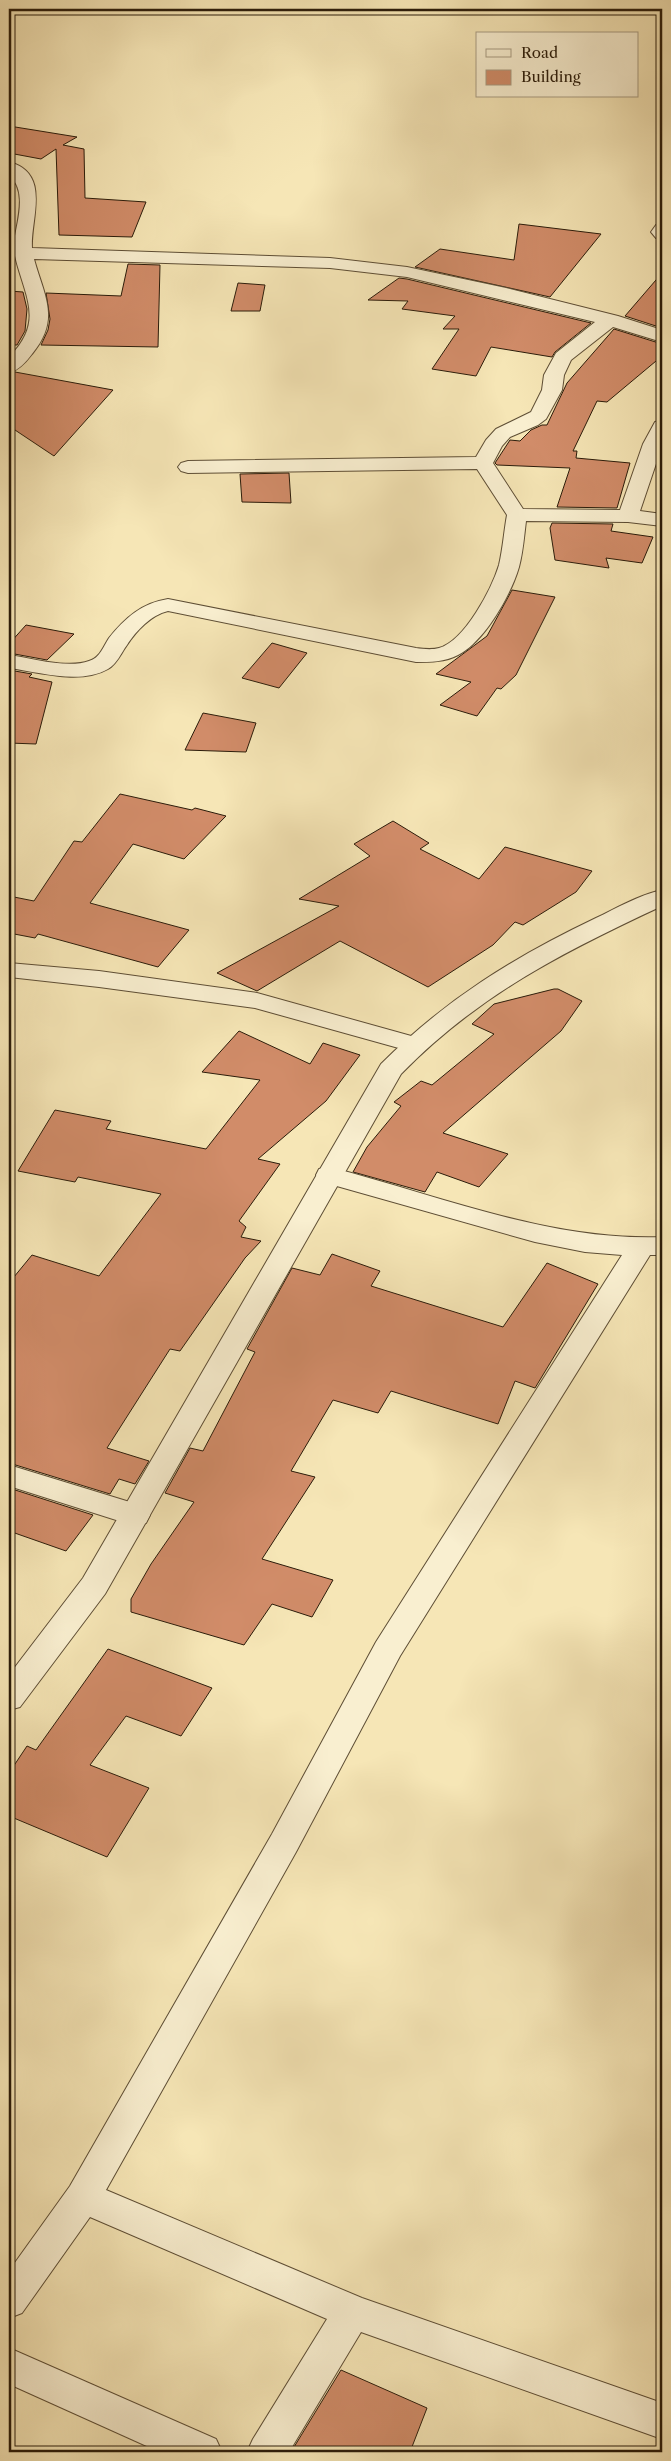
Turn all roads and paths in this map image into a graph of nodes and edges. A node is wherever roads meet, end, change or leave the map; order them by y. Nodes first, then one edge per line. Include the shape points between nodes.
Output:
1 (9, 167) edge
2 (662, 229) edge
3 (662, 234) edge
4 (16, 250) edge
5 (611, 320) junction
6 (662, 336) edge
7 (9, 367) edge
8 (662, 426) edge
9 (483, 463) junction
10 (188, 467) dead end
11 (517, 515) junction
12 (628, 516) junction
13 (662, 520) edge
14 (9, 662) edge
15 (662, 897) edge
16 (9, 970) edge
17 (413, 1044) junction
18 (330, 1175) junction
19 (652, 1247) edge
20 (9, 1475) edge
21 (135, 1515) junction
22 (9, 1698) edge
23 (83, 2197) junction
24 (9, 2301) edge
25 (352, 2312) junction
26 (9, 2365) edge
27 (662, 2421) edge
28 (202, 2452) edge
29 (267, 2452) edge

1 - 4 street via 26,185 30,204
2 - 3 street
4 - 5 street via 330,263 416,274
4 - 7 street via 40,320 22,356
5 - 6 street
5 - 9 street via 562,357 552,390 538,415 503,433 492,444
8 - 12 street
9 - 10 street
9 - 11 street
11 - 12 street
11 - 14 street via 507,572 480,622 461,644 448,652 416,655 168,605 152,609 134,624 99,666 66,668
12 - 13 street
15 - 17 street via 560,944 451,1011
16 - 17 street via 257,1001
17 - 18 street via 390,1070
18 - 19 street via 524,1232 570,1242
18 - 21 street
19 - 23 street via 387,1650 284,1843
20 - 21 street
21 - 22 street via 94,1586
23 - 24 street
23 - 25 street
25 - 27 street
25 - 29 street
26 - 28 street

